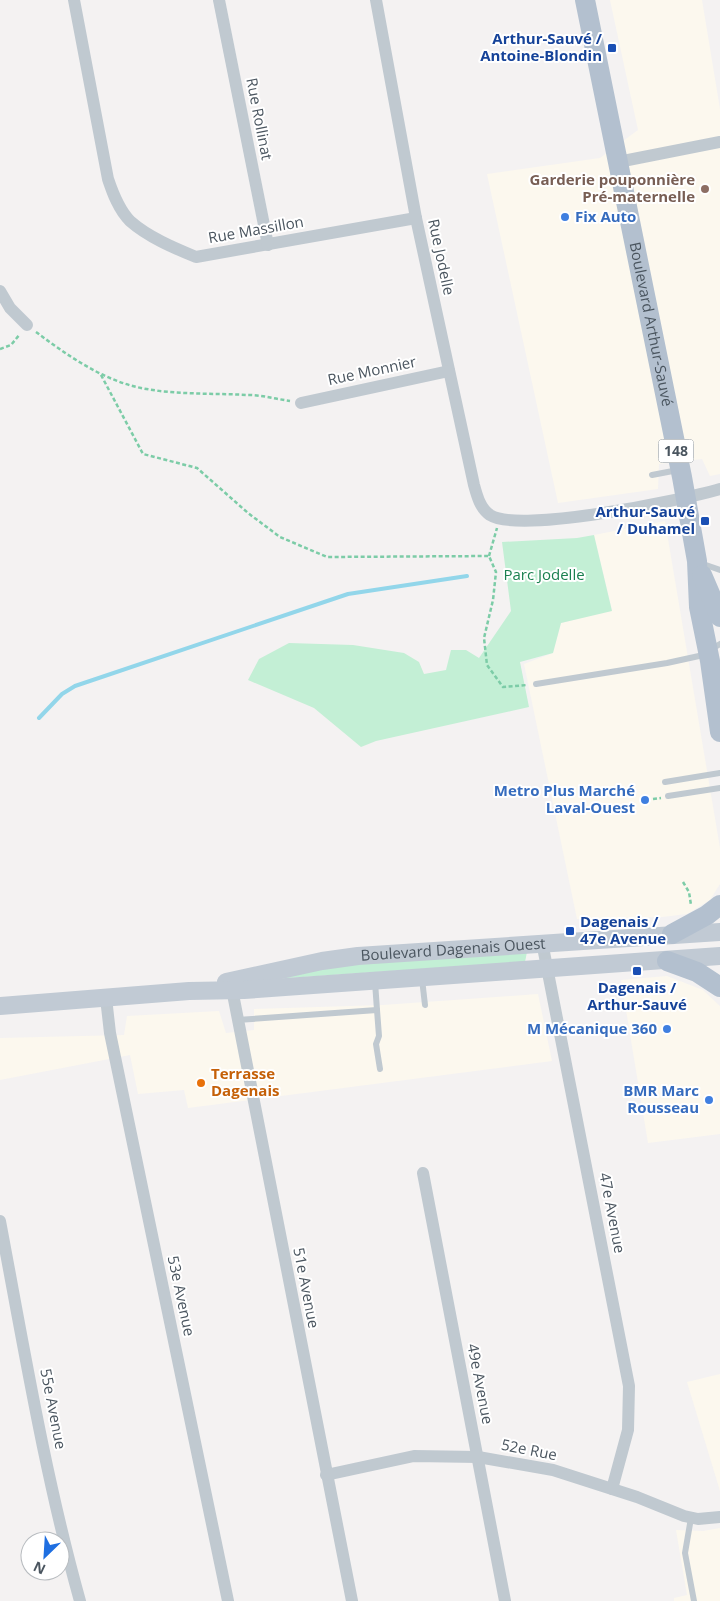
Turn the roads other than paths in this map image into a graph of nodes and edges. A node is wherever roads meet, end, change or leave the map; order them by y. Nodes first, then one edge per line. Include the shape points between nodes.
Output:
1 (74, 0) edge
2 (219, 0) edge
3 (376, 0) edge
4 (585, 0) edge
5 (720, 142) edge
6 (618, 162) junction
7 (416, 218) junction
8 (268, 245) junction
9 (0, 292) edge
10 (27, 325) road end
11 (449, 372) junction
12 (302, 403) road end
13 (680, 470) junction
14 (652, 474) dead end
15 (720, 489) edge
16 (685, 499) junction
17 (697, 561) junction
18 (720, 570) edge
19 (720, 616) edge
20 (714, 648) edge
21 (536, 684) road end
22 (720, 732) edge
23 (720, 773) edge
24 (665, 782) dead end
25 (720, 788) edge
26 (668, 796) dead end
27 (720, 905) edge
28 (720, 932) edge
29 (672, 934) junction
30 (542, 942) junction
31 (720, 956) edge
32 (667, 960) junction
33 (547, 969) junction
34 (422, 978) junction
35 (375, 981) junction
36 (231, 986) junction
37 (720, 987) edge
38 (106, 998) junction
39 (425, 1005) dead end
40 (0, 1006) edge
41 (377, 1010) junction
42 (237, 1020) junction
43 (380, 1069) dead end
44 (424, 1172) dead end
45 (0, 1221) edge
46 (478, 1457) junction
47 (326, 1475) junction
48 (612, 1489) junction
49 (720, 1517) edge
50 (691, 1518) junction
51 (80, 1601) edge
52 (228, 1601) edge
53 (352, 1601) edge
54 (505, 1601) edge
55 (694, 1601) edge

1 - 8 street, Rue Massillon via 108,179 116,200 130,220 172,247 196,257
2 - 8 street, Rue Rollinat
3 - 7 street, Rue Jodelle
4 - 6 main road, Boulevard Arthur-Sauvé / 148
5 - 6 street
6 - 13 main road, Boulevard Arthur-Sauvé / 148
7 - 8 street, Rue Massillon
7 - 11 street, Rue Jodelle
9 - 10 street
11 - 12 street, Rue Monnier
11 - 16 street, Rue Jodelle via 477,496 495,517 516,520 584,516
13 - 14 lane
13 - 16 main road, Boulevard Arthur-Sauvé / 148
15 - 16 street
16 - 17 main road, Boulevard Arthur-Sauvé / 148
17 - 18 lane
17 - 19 main road, Boulevard Arthur-Sauvé / 148
17 - 20 main road, Boulevard Arthur-Sauvé / 148 via 699,608
20 - 21 lane via 699,656 644,668
20 - 22 main road, Boulevard Arthur-Sauvé / 148
23 - 24 lane
25 - 26 lane
27 - 29 main road
28 - 29 main road, Boulevard Dagenais Ouest
29 - 30 main road, Boulevard Dagenais Ouest
30 - 33 street, 47e Avenue
30 - 36 main road, Boulevard Dagenais Ouest via 336,958
31 - 32 main road, Boulevard Dagenais Ouest
32 - 33 main road, Boulevard Dagenais Ouest
32 - 37 main road via 697,972
33 - 34 main road, Boulevard Dagenais Ouest
33 - 48 street, 47e Avenue via 629,1386 627,1435
34 - 35 main road, Boulevard Dagenais Ouest
34 - 39 lane
35 - 36 main road, Boulevard Dagenais Ouest
35 - 41 lane
36 - 38 main road, Boulevard Dagenais Ouest
36 - 42 street, 51e Avenue
38 - 40 main road, Boulevard Dagenais Ouest
38 - 52 street, 53e Avenue via 110,1033
41 - 42 lane
41 - 43 lane via 379,1036 376,1044
42 - 47 street, 51e Avenue
44 - 46 street, 49e Avenue
45 - 51 street, 55e Avenue via 42,1442 63,1541
46 - 47 street, 52e Rue via 414,1456
46 - 48 street, 52e Rue via 553,1470
46 - 54 street, 49e Avenue
47 - 53 street, 51e Avenue
48 - 50 street, 52e Rue
49 - 50 street, 52e Rue
50 - 55 lane via 685,1553

